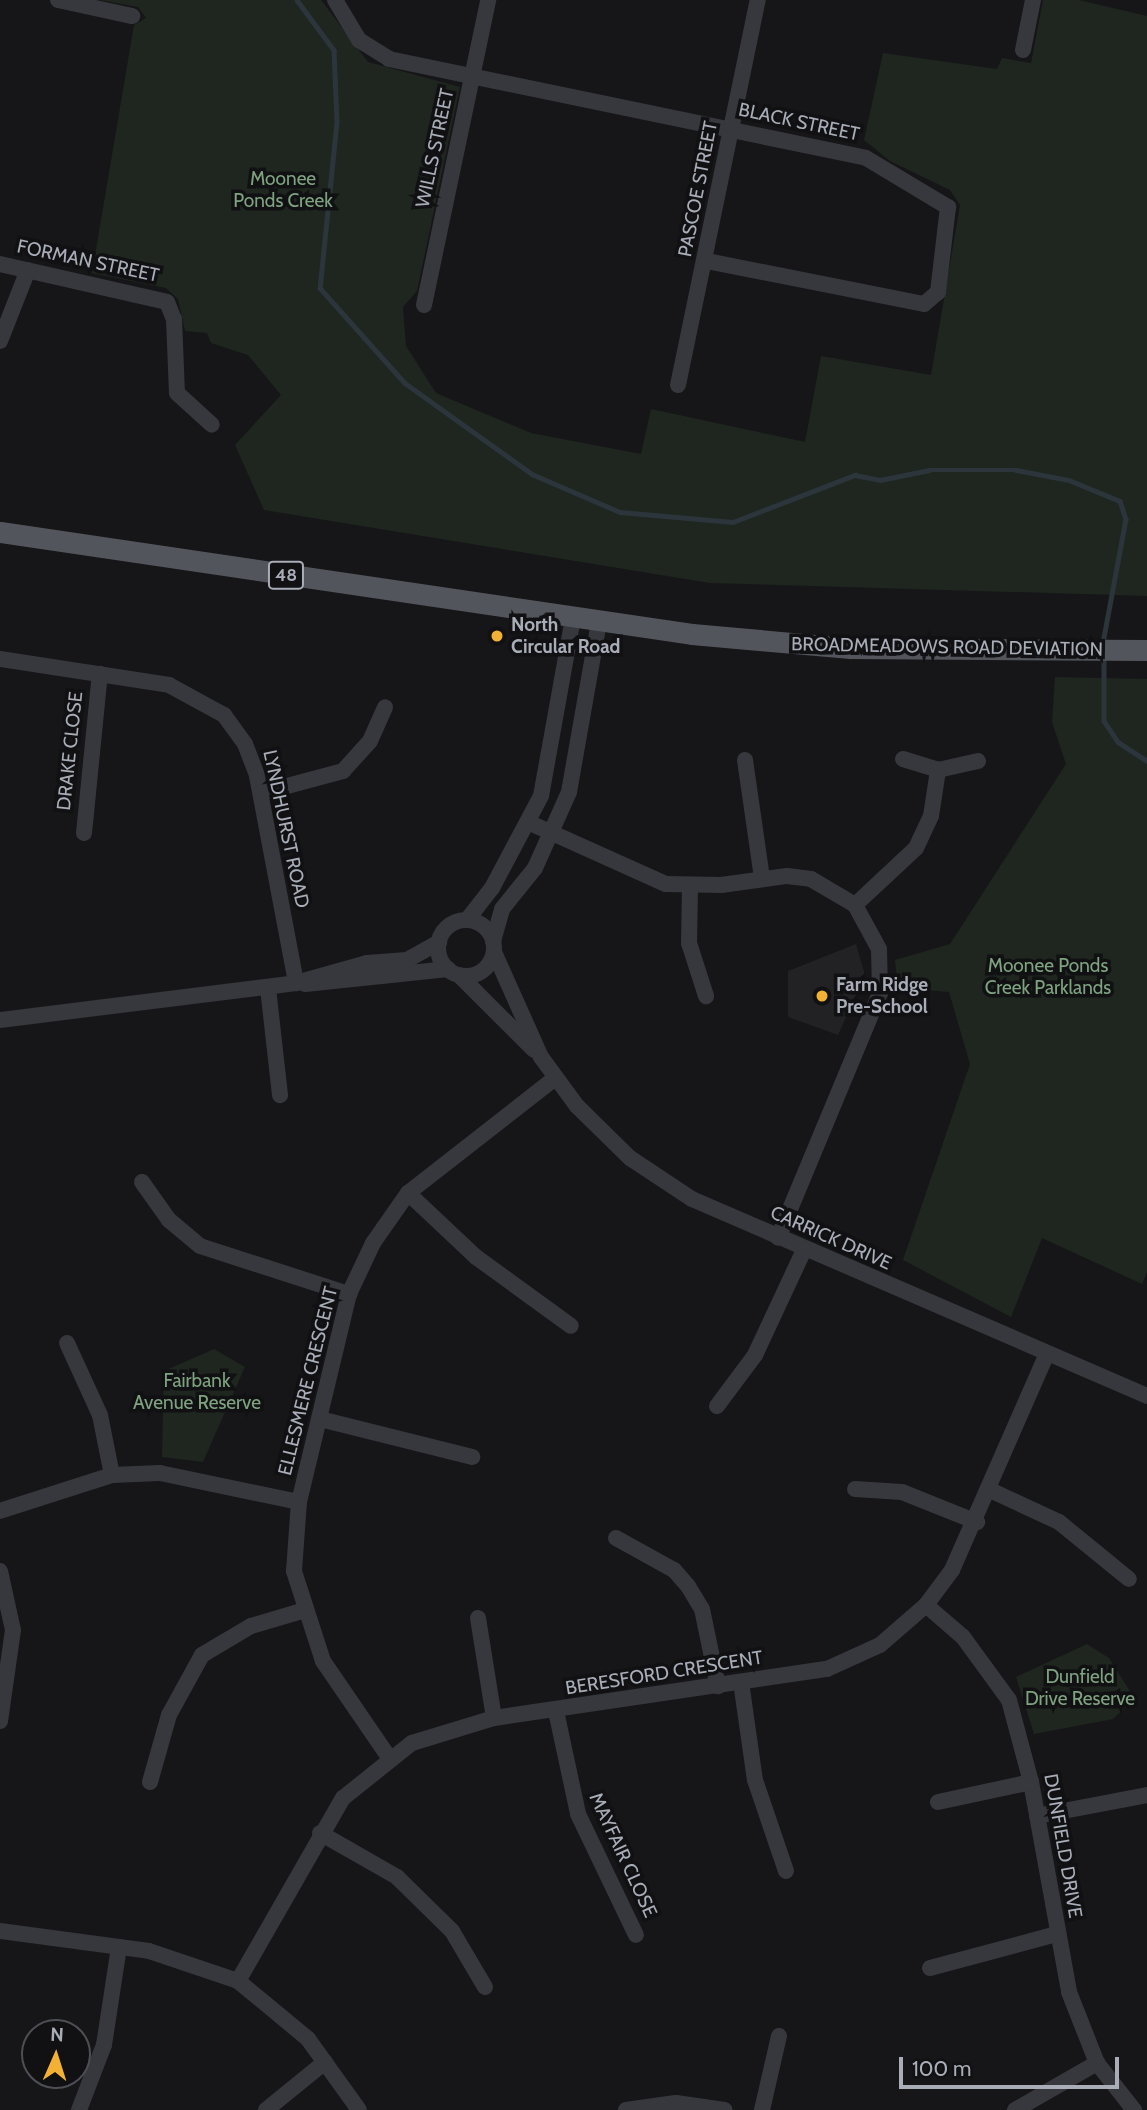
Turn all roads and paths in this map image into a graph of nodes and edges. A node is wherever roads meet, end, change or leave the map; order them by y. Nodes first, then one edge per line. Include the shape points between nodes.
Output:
1 (58, 0) edge
2 (335, 0) edge
3 (488, 0) edge
4 (758, 0) edge
5 (1033, 0) edge
6 (132, 16) dead end
7 (1023, 50) dead end
8 (472, 76) junction
9 (731, 129) junction
10 (706, 261) junction
11 (0, 264) edge
12 (28, 270) junction
13 (424, 305) dead end
14 (0, 341) edge
15 (678, 385) dead end
16 (212, 425) dead end
17 (0, 532) edge
18 (573, 618) junction
19 (599, 622) junction
20 (1145, 650) edge
21 (0, 659) edge
22 (100, 674) junction
23 (385, 707) dead end
24 (553, 728) junction
25 (581, 730) junction
26 (903, 759) dead end
27 (745, 760) dead end
28 (978, 761) dead end
29 (938, 770) junction
30 (261, 793) junction
31 (530, 823) junction
32 (83, 834) dead end
33 (554, 835) junction
34 (762, 878) junction
35 (691, 887) junction
36 (855, 905) junction
37 (467, 920) junction
38 (439, 942) junction
39 (494, 946) junction
40 (454, 972) junction
41 (296, 983) junction
42 (510, 986) junction
43 (268, 988) junction
44 (706, 996) dead end
45 (484, 1003) junction
46 (0, 1020) edge
47 (541, 1057) junction
48 (555, 1078) junction
49 (279, 1095) dead end
50 (142, 1182) dead end
51 (408, 1193) junction
52 (778, 1238) junction
53 (804, 1250) junction
54 (349, 1294) junction
55 (570, 1326) dead end
56 (67, 1343) dead end
57 (1047, 1354) junction
58 (1147, 1396) edge
59 (717, 1406) dead end
60 (320, 1419) junction
61 (472, 1458) dead end
62 (112, 1475) junction
63 (855, 1489) dead end
64 (990, 1490) junction
65 (299, 1502) junction
66 (0, 1511) edge
67 (977, 1522) junction
68 (616, 1538) dead end
69 (0, 1571) edge
70 (1129, 1579) dead end
71 (926, 1605) junction
72 (302, 1611) junction
73 (478, 1618) dead end
74 (741, 1682) junction
75 (718, 1686) junction
76 (556, 1710) junction
77 (495, 1718) junction
78 (0, 1721) edge
79 (388, 1756) junction
80 (150, 1782) dead end
81 (1031, 1782) junction
82 (1147, 1795) edge
83 (938, 1802) dead end
84 (1037, 1816) junction
85 (320, 1833) junction
86 (786, 1871) dead end
87 (0, 1931) edge
88 (1057, 1934) junction
89 (636, 1935) dead end
90 (119, 1947) junction
91 (930, 1968) dead end
92 (237, 1982) junction
93 (485, 1987) dead end
94 (779, 2036) dead end
95 (325, 2062) junction
96 (1097, 2063) junction
97 (79, 2110) edge
98 (266, 2110) edge
99 (359, 2110) edge
100 (626, 2110) edge
101 (725, 2110) edge
102 (762, 2110) edge
103 (1016, 2110) edge
104 (1134, 2110) edge

1 - 6 street
2 - 8 street, BLACK STREET via 352,32 376,54
3 - 8 street, WILLS STREET
4 - 9 street, PASCOE STREET
5 - 7 street
8 - 9 street, BLACK STREET
8 - 13 street, WILLS STREET
9 - 10 street, PASCOE STREET
9 - 10 street, BLACK STREET via 866,158 942,200 949,214 938,292 918,303
10 - 15 street, PASCOE STREET
11 - 12 street, FORMAN STREET
12 - 14 street
12 - 16 street, FORMAN STREET via 167,302 174,319 177,393
17 - 18 main road, BROADMEADOWS ROAD DEVIATION / 48
18 - 19 main road, BROADMEADOWS ROAD DEVIATION / 48
18 - 24 street
19 - 20 main road, BROADMEADOWS ROAD DEVIATION / 48 via 818,647
19 - 25 street
21 - 22 street, LYNDHURST ROAD
22 - 30 street, LYNDHURST ROAD via 169,685 207,702 245,744
22 - 32 street, DRAKE CLOSE
23 - 30 street via 370,741 343,771
24 - 25 street
24 - 31 street
25 - 33 street
26 - 29 street
27 - 34 street
28 - 29 street
29 - 36 street via 931,816 916,848
30 - 41 street, LYNDHURST ROAD
31 - 33 street
31 - 37 street
33 - 35 street via 626,870
33 - 39 street via 502,909
34 - 35 street
34 - 36 street via 811,879
35 - 44 street via 689,943
36 - 52 street via 879,949 880,993
37 - 38 street via 451,925
37 - 39 street via 484,926
38 - 40 street
38 - 41 street via 407,960 367,963
39 - 40 street via 478,974
39 - 42 street, CARRICK DRIVE
40 - 41 street
40 - 45 street, CARRICK DRIVE
41 - 43 street
42 - 45 street
42 - 47 street, CARRICK DRIVE
43 - 46 street
43 - 49 street
45 - 47 street, CARRICK DRIVE
47 - 48 street, CARRICK DRIVE
48 - 51 street, ELLESMERE CRESCENT
48 - 52 street, CARRICK DRIVE via 630,1158 692,1199
50 - 54 street via 169,1220 200,1246
51 - 54 street, ELLESMERE CRESCENT via 373,1242
51 - 55 street via 476,1257
52 - 53 street, CARRICK DRIVE
53 - 57 street, CARRICK DRIVE
53 - 59 street via 755,1356
54 - 60 street, ELLESMERE CRESCENT
56 - 62 street via 100,1415
57 - 58 street, CARRICK DRIVE
57 - 64 street, BERESFORD CRESCENT
60 - 61 street
60 - 65 street, ELLESMERE CRESCENT
62 - 65 street via 196,1478
62 - 66 street
63 - 67 street via 902,1492
64 - 67 street, BERESFORD CRESCENT
64 - 70 street via 1059,1522
65 - 72 street, ELLESMERE CRESCENT via 293,1551
67 - 71 street, BERESFORD CRESCENT
68 - 75 street via 674,1570 688,1586 702,1609
69 - 78 street via 13,1630
71 - 74 street, BERESFORD CRESCENT via 880,1645 848,1660
71 - 81 street, DUNFIELD DRIVE via 963,1637 1009,1700
72 - 79 street, ELLESMERE CRESCENT via 323,1661
72 - 80 street via 251,1626 202,1655 169,1715
73 - 77 street
74 - 75 street, BERESFORD CRESCENT
74 - 86 street via 755,1780
75 - 76 street, BERESFORD CRESCENT
76 - 77 street, BERESFORD CRESCENT
76 - 89 street, MAYFAIR CLOSE via 578,1814
77 - 79 street, BERESFORD CRESCENT via 432,1733
79 - 85 street, BERESFORD CRESCENT via 343,1798
81 - 83 street
81 - 84 street, DUNFIELD DRIVE
82 - 84 street
84 - 88 street, DUNFIELD DRIVE
85 - 92 street, BERESFORD CRESCENT
85 - 93 street via 397,1877 452,1931
87 - 90 street
88 - 91 street
88 - 96 street, DUNFIELD DRIVE via 1069,1992
90 - 92 street via 197,1964
90 - 97 street via 104,2045
92 - 95 street via 288,2020
94 - 102 street
95 - 98 street
95 - 99 street
96 - 103 street
96 - 104 street, DUNFIELD DRIVE
100 - 101 street via 676,2103

